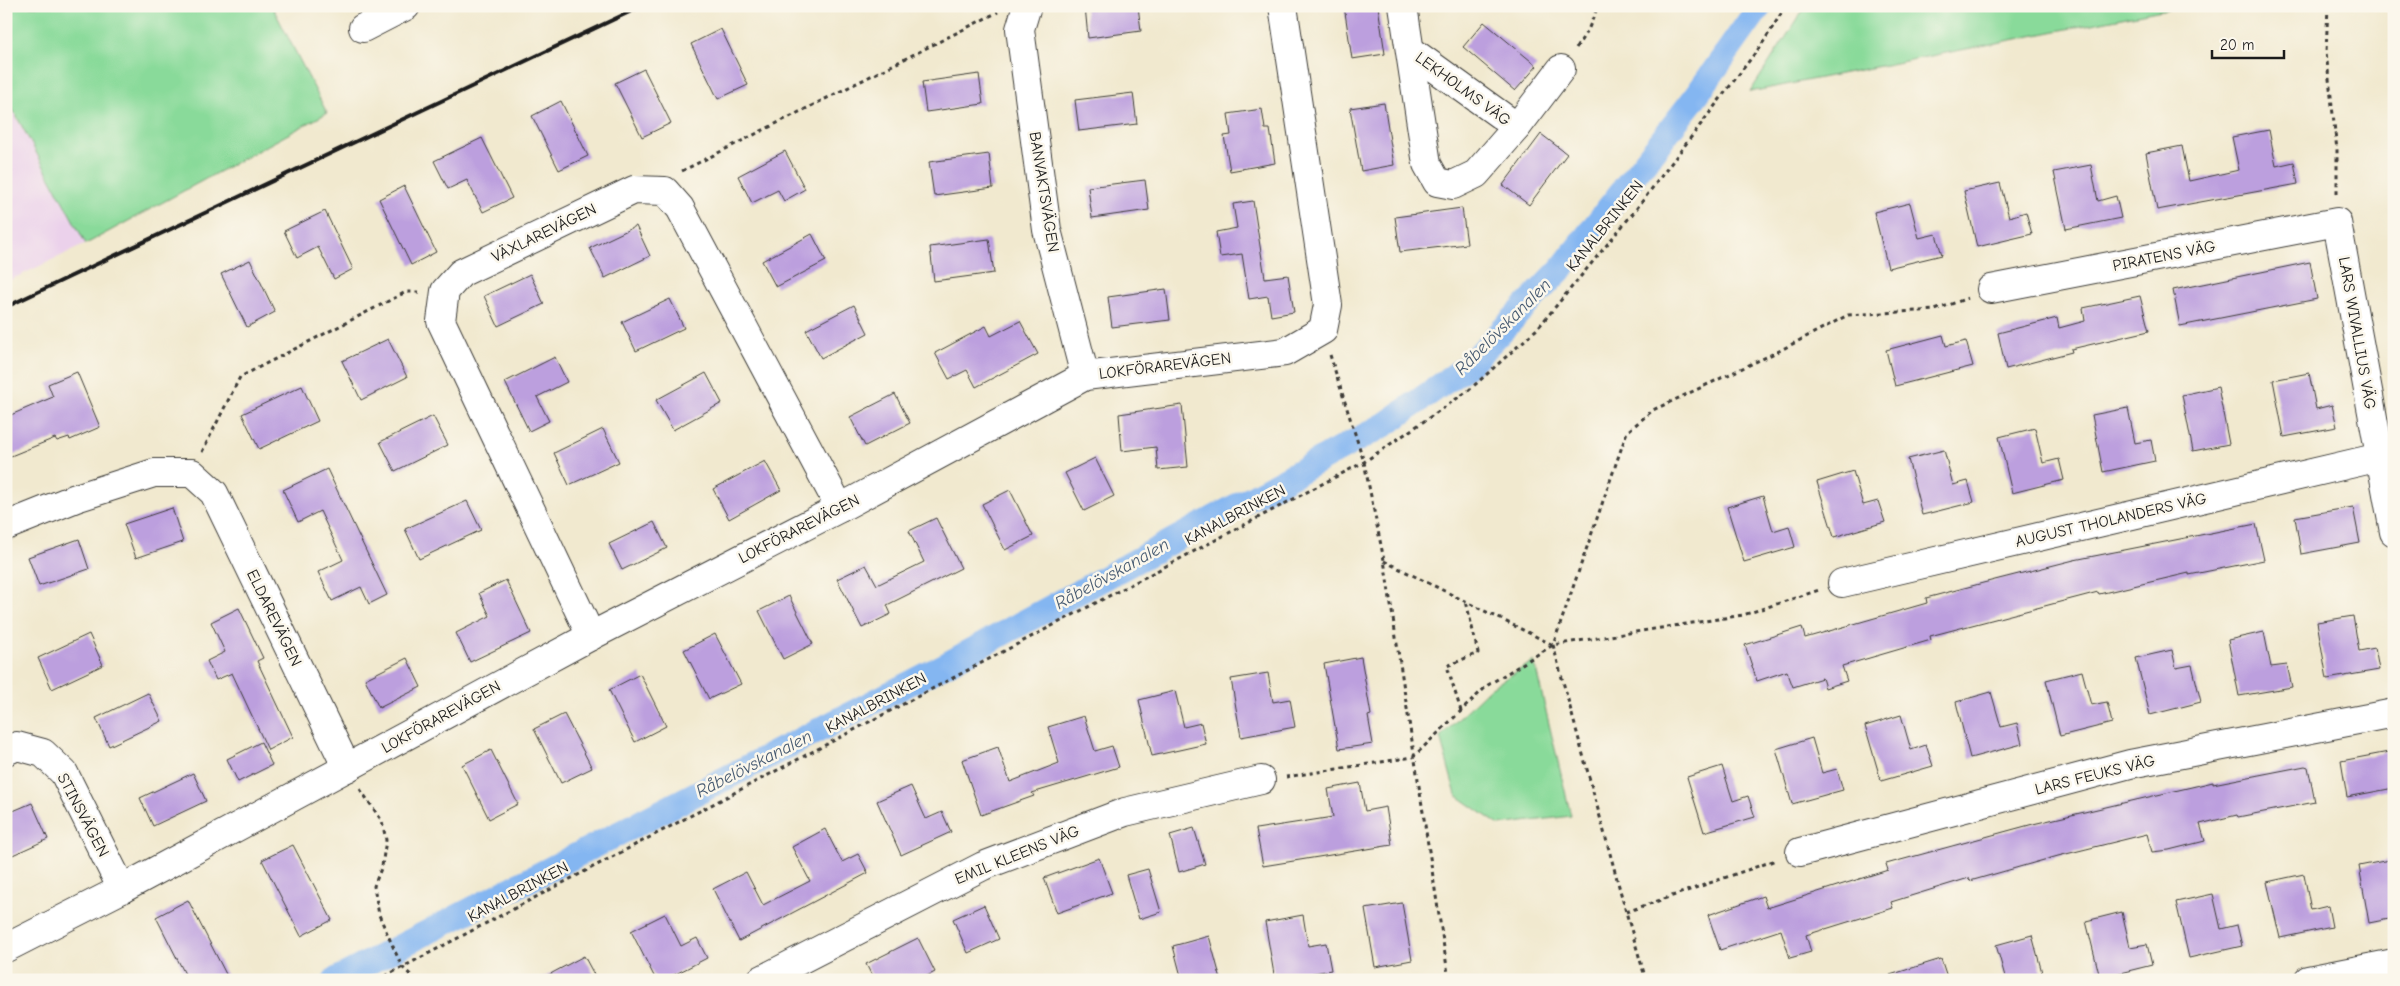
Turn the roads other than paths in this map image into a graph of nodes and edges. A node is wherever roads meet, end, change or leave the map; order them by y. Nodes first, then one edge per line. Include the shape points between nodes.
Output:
1 (406, 6) edge
2 (1283, 6) edge
3 (1403, 6) edge
4 (1016, 8) edge
5 (363, 28) dead end
6 (1410, 50) junction
7 (1561, 69) road end
8 (1517, 127) junction
9 (2337, 222) joint
10 (1992, 289) road end
11 (1085, 376) junction
12 (2380, 457) junction
13 (840, 508) junction
14 (6, 526) edge
15 (2394, 532) edge
16 (1842, 583) road end
17 (591, 636) junction
18 (2394, 713) edge
19 (6, 750) edge
20 (347, 768) junction
21 (1261, 780) road end
22 (1800, 852) road end
23 (122, 889) junction
24 (6, 948) edge
25 (2394, 963) edge
26 (761, 980) edge
27 (2308, 980) edge

1 - 5 street
2 - 11 street, LOKFÖRAREVÄGEN via 1328,305 1323,330 1285,352
3 - 6 street, LEKHOLMS VÄG
4 - 11 street, BANVAKTSVÄGEN via 1047,230
6 - 8 street, LEKHOLMS VÄG
6 - 8 street, LEKHOLMS VÄG via 1427,164 1438,182 1453,185 1476,174
7 - 8 street, LEKHOLMS VÄG
9 - 10 street, PIRATENS VÄG
9 - 12 street, LARS WIVALLIUS VÄG
11 - 13 street, LOKFÖRAREVÄGEN
12 - 15 street, LARS WIVALLIUS VÄG
12 - 16 street, AUGUST THOLANDERS VÄG
13 - 17 street, LOKFÖRAREVÄGEN
13 - 17 street, VÄXLAREVÄGEN via 680,208 665,191 634,190 461,273 445,291 441,321
14 - 20 street, ELDAREVÄGEN via 76,498 154,473 192,473 214,494
17 - 20 street, LOKFÖRAREVÄGEN
18 - 22 street, LARS FEUKS VÄG via 2130,764
19 - 23 street, STINSVÄGEN via 17,746 43,753 64,773
20 - 23 street, LOKFÖRAREVÄGEN
21 - 26 street, EMIL KLEENS VÄG via 1125,812 983,866
23 - 24 street, LOKFÖRAREVÄGEN
25 - 27 street

